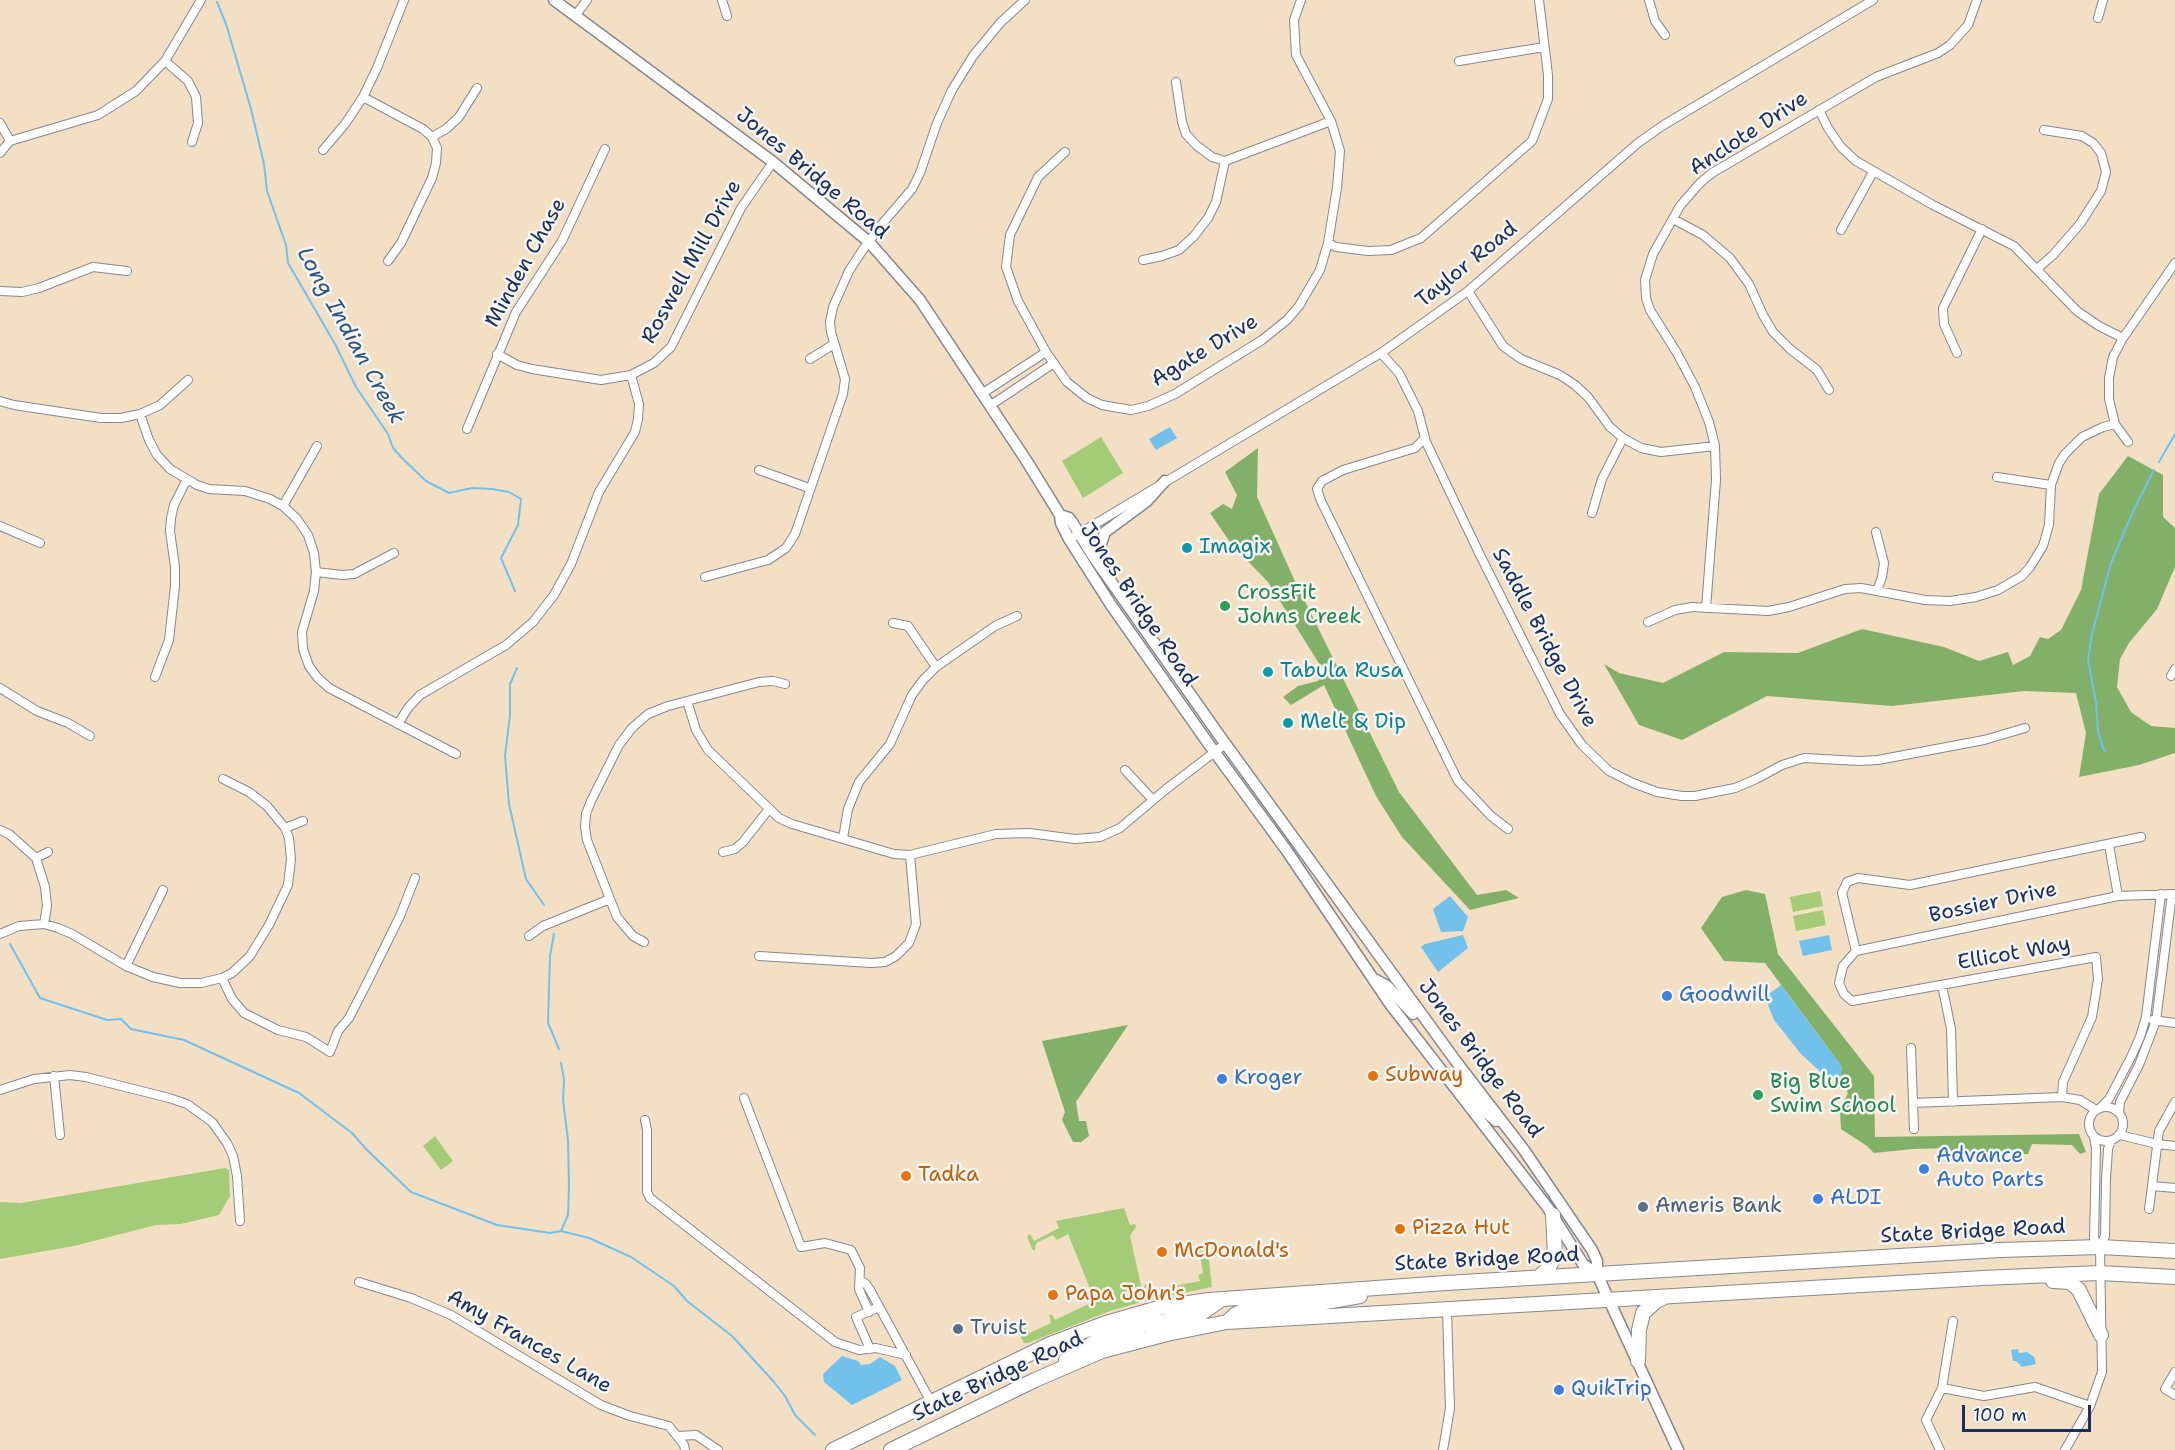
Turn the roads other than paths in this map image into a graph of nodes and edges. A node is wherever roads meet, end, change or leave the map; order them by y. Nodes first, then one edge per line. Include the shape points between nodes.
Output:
1 (201, 0) edge
2 (404, 0) edge
3 (554, 0) edge
4 (587, 0) edge
5 (722, 0) edge
6 (1024, 0) edge
7 (1301, 0) edge
8 (1539, 0) edge
9 (1649, 0) edge
10 (1873, 0) edge
11 (1977, 0) edge
12 (2103, 0) edge
13 (576, 16) junction
14 (727, 16) dead end
15 (2098, 18) dead end
16 (1665, 35) dead end
17 (1544, 47) junction
18 (1459, 61) dead end
19 (165, 62) junction
20 (1176, 82) dead end
21 (477, 88) dead end
22 (363, 97) junction
23 (1819, 110) junction
24 (1331, 121) junction
25 (0, 123) edge
26 (2044, 130) dead end
27 (432, 137) junction
28 (10, 141) junction
29 (192, 142) dead end
30 (605, 149) dead end
31 (322, 150) dead end
32 (1065, 152) dead end
33 (0, 153) edge
34 (1225, 161) junction
35 (773, 162) junction
36 (1873, 172) junction
37 (1673, 219) junction
38 (1982, 229) junction
39 (1841, 230) dead end
40 (869, 242) junction
41 (1328, 243) junction
42 (1143, 260) dead end
43 (387, 261) dead end
44 (2175, 263) edge
45 (2037, 269) junction
46 (127, 271) dead end
47 (0, 291) edge
48 (1468, 291) junction
49 (2123, 338) junction
50 (834, 345) junction
51 (1046, 352) junction
52 (1381, 353) junction
53 (1957, 353) dead end
54 (497, 354) junction
55 (810, 359) dead end
56 (1054, 363) junction
57 (631, 375) junction
58 (188, 380) dead end
59 (1829, 390) dead end
60 (983, 393) junction
61 (0, 401) edge
62 (991, 405) junction
63 (140, 414) junction
64 (2115, 424) junction
65 (466, 429) dead end
66 (1425, 438) junction
67 (1623, 438) junction
68 (2128, 442) dead end
69 (317, 446) dead end
70 (1714, 446) junction
71 (759, 470) dead end
72 (1997, 477) dead end
73 (186, 481) junction
74 (1166, 481) junction
75 (2051, 485) junction
76 (809, 488) junction
77 (283, 506) junction
78 (1592, 513) dead end
79 (0, 526) edge
80 (1876, 532) dead end
81 (1074, 537) junction
82 (40, 543) dead end
83 (394, 553) dead end
84 (316, 572) junction
85 (705, 577) dead end
86 (1877, 591) junction
87 (1706, 608) junction
88 (1017, 616) dead end
89 (1648, 622) dead end
90 (893, 623) dead end
91 (1147, 632) junction
92 (936, 667) junction
93 (155, 677) dead end
94 (785, 684) dead end
95 (0, 688) edge
96 (687, 701) junction
97 (398, 724) junction
98 (2025, 728) dead end
99 (90, 736) dead end
100 (1226, 744) junction
101 (1215, 752) junction
102 (456, 754) dead end
103 (1125, 770) dead end
104 (223, 779) dead end
105 (1153, 800) junction
106 (769, 809) junction
107 (303, 821) dead end
108 (285, 828) junction
109 (1508, 829) dead end
110 (0, 830) edge
111 (2141, 837) dead end
112 (843, 838) junction
113 (2109, 845) junction
114 (48, 852) dead end
115 (723, 852) dead end
116 (910, 855) junction
117 (36, 858) junction
118 (415, 878) dead end
119 (163, 890) dead end
120 (2161, 894) junction
121 (2174, 894) edge
122 (2118, 896) junction
123 (610, 899) junction
124 (44, 924) junction
125 (0, 934) edge
126 (529, 936) dead end
127 (644, 942) dead end
128 (1856, 951) junction
129 (759, 956) dead end
130 (126, 966) junction
131 (1373, 977) junction
132 (222, 978) junction
133 (1942, 985) junction
134 (2146, 1017) junction
135 (2156, 1021) junction
136 (2175, 1023) edge
137 (1911, 1048) dead end
138 (1455, 1060) junction
139 (1441, 1070) junction
140 (54, 1076) junction
141 (0, 1090) edge
142 (2062, 1097) junction
143 (744, 1098) dead end
144 (1953, 1102) junction
145 (2175, 1102) edge
146 (1913, 1103) junction
147 (2098, 1108) junction
148 (2119, 1112) junction
149 (645, 1120) dead end
150 (1504, 1124) junction
151 (1914, 1129) dead end
152 (2120, 1135) junction
153 (60, 1136) dead end
154 (2094, 1137) junction
155 (2111, 1140) junction
156 (2157, 1144) junction
157 (2175, 1146) edge
158 (2152, 1186) junction
159 (2175, 1188) edge
160 (2149, 1209) dead end
161 (1553, 1215) junction
162 (240, 1221) dead end
163 (2100, 1246) junction
164 (2175, 1251) edge
165 (2099, 1273) junction
166 (1598, 1274) junction
167 (1539, 1277) junction
168 (2175, 1277) edge
169 (1983, 1278) junction
170 (861, 1281) junction
171 (359, 1282) dead end
172 (1399, 1286) junction
173 (1670, 1296) junction
174 (1224, 1298) junction
175 (1610, 1299) junction
176 (1585, 1301) junction
177 (879, 1307) junction
178 (1447, 1311) junction
179 (869, 1312) junction
180 (1953, 1321) dead end
181 (1227, 1323) junction
182 (2101, 1335) junction
183 (870, 1349) junction
184 (906, 1355) junction
185 (1638, 1361) junction
186 (2175, 1372) edge
187 (1035, 1380) junction
188 (1942, 1388) junction
189 (2175, 1395) edge
190 (931, 1402) junction
191 (2090, 1406) junction
192 (880, 1427) junction
193 (677, 1436) junction
194 (685, 1450) edge
195 (718, 1450) edge
196 (833, 1450) edge
197 (852, 1450) edge
198 (891, 1450) edge
199 (1443, 1450) edge
200 (1677, 1450) edge
201 (1940, 1450) edge
202 (2065, 1450) edge

1 - 19 street
2 - 22 street
3 - 13 main road, Jones Bridge Road
4 - 13 street
5 - 14 street
6 - 40 street via 973,56 952,90 912,189
7 - 24 street, Agate Drive via 1294,20 1296,55
8 - 17 street
9 - 16 street via 1655,21
10 - 48 street, Taylor Road via 1638,142
11 - 23 street, Anclote Drive via 1968,25 1950,45 1876,77
12 - 15 street
13 - 35 main road, Jones Bridge Road
17 - 18 street
17 - 41 street via 1548,99 1532,141 1421,238 1391,250 1368,251
19 - 28 street via 136,91 98,115
19 - 29 street via 188,81 196,97 198,123
20 - 34 street via 1186,135 1212,157
21 - 27 street via 459,117
22 - 27 street via 415,123
22 - 31 street
23 - 36 street via 1841,147
23 - 37 street, Anclote Drive via 1712,173 1690,194
24 - 34 street
24 - 41 street, Agate Drive via 1340,151
25 - 28 street
26 - 45 street via 2082,136 2093,143 2101,153 2106,172 2101,191 2080,224
27 - 43 street via 437,148 432,178 401,243
28 - 33 street
30 - 54 street, Minden Chase via 562,241 516,312
32 - 51 street, Agate Drive via 1038,177 1010,235 1007,252 1006,267 1018,301
34 - 42 street via 1215,202 1194,236 1179,250
35 - 40 main road, Jones Bridge Road
35 - 57 street, Roswell Mill Drive via 741,208 671,346 654,363
36 - 38 street
36 - 39 street
37 - 59 street via 1703,235 1730,258 1749,284 1773,332 1817,370
37 - 70 street, Anclote Drive via 1649,264 1646,298 1695,387
38 - 45 street via 2014,246
38 - 53 street via 1943,308 1944,324
40 - 50 street via 849,271 833,307
40 - 60 main road, Jones Bridge Road via 920,300
41 - 56 street, Agate Drive via 1312,286 1287,320 1175,394 1148,406 1131,410 1102,405 1067,382
44 - 49 street
45 - 49 street via 2077,311
46 - 47 street via 93,267 39,288
48 - 52 street, Taylor Road
48 - 67 street via 1503,346 1575,385
49 - 64 street via 2113,357 2109,378
50 - 55 street
50 - 76 street via 845,380 843,394
51 - 56 street, Agate Drive
51 - 60 street
52 - 66 street, Saddle Bridge Drive via 1398,373 1414,403
52 - 74 street, Taylor Road
54 - 57 street, Roswell Mill Drive via 517,365 551,373 601,380
54 - 65 street, Minden Chase
56 - 62 street
57 - 97 street via 639,404 635,432 599,492 571,564 554,595 506,645 420,695
58 - 63 street via 160,405
60 - 62 main road, Jones Bridge Road
61 - 63 street via 101,418
62 - 81 main road, Jones Bridge Road via 1060,515 1069,518
63 - 73 street via 157,455
64 - 68 street
64 - 75 street via 2092,431 2073,445 2058,464
66 - 98 street, Saddle Bridge Drive via 1566,725 1599,762 1633,783 1682,796 1709,794 1735,788 1804,758 1878,760 1984,740
66 - 109 street via 1415,448 1343,470 1322,481 1317,489 1458,781
67 - 70 street via 1641,448 1661,452
67 - 78 street via 1602,479
69 - 77 street
70 - 87 street, Anclote Drive via 1716,480
71 - 76 street
72 - 75 street
73 - 77 street via 209,489 256,493
73 - 93 street via 171,518 176,586 169,640
74 - 81 street, Taylor Road
74 - 91 main road via 1105,532 1100,544 1100,556 1143,617
75 - 86 street via 2049,525 2043,546 2030,567 2010,584 1976,597 1950,601
76 - 85 street via 795,534 786,548 768,560
77 - 84 street via 308,535
79 - 82 street
80 - 86 street via 1884,563
81 - 91 main road, Jones Bridge Road
81 - 101 main road, Jones Bridge Road via 1111,605
83 - 84 street via 354,574
84 - 97 street via 302,632 309,666 328,688
86 - 87 street via 1845,589 1768,611
87 - 89 street via 1675,610
88 - 92 street via 995,626
90 - 92 street via 908,626
91 - 100 main road, Jones Bridge Road
92 - 112 street via 912,695 890,744 859,782 848,809
94 - 96 street via 759,682
95 - 99 street
96 - 106 street via 696,730 708,750
96 - 123 street via 648,714 632,728 591,801 586,814 586,840
97 - 102 street
100 - 101 street
100 - 138 main road, Jones Bridge Road
101 - 105 street
101 - 131 main road, Jones Bridge Road
103 - 105 street
104 - 108 street via 267,806
105 - 116 street via 1120,828 1100,837 996,834
106 - 112 street via 792,824
106 - 115 street via 743,842
107 - 108 street
108 - 132 street via 291,859 288,885 250,956
110 - 117 street
111 - 113 street
112 - 116 street
113 - 122 street
113 - 128 street via 1910,885 1858,878 1847,882 1842,893
114 - 117 street
116 - 129 street via 916,924 909,943 896,956 871,963
117 - 124 street via 45,887
118 - 132 street via 400,916 330,1052 306,1037 278,1030 244,1013
119 - 130 street
120 - 121 street, Bossier Drive
120 - 122 street, Bossier Drive
120 - 134 street
121 - 135 street
122 - 128 street, Bossier Drive
123 - 126 street via 543,926
123 - 127 street via 624,927
124 - 125 street via 19,926
124 - 130 street via 72,934
128 - 133 street, Ellicot Way via 1843,966 1839,983 1852,1001
130 - 132 street via 180,983
131 - 138 main road via 1409,1008 1438,1049
131 - 139 main road, Jones Bridge Road
133 - 142 street, Ellicot Way via 2096,957 2098,979 2092,1017 2063,1082
133 - 144 street via 1952,1029
134 - 135 street
134 - 147 street via 2109,1099
135 - 136 street
135 - 148 street
137 - 146 street
138 - 150 main road, Jones Bridge Road
139 - 150 main road via 1454,1075 1479,1106
139 - 161 main road, Jones Bridge Road
140 - 141 street
140 - 153 street
140 - 162 street via 86,1077 169,1098 202,1114 220,1132 233,1156
142 - 144 street
142 - 147 street
143 - 170 street via 801,1247 825,1243 851,1250 860,1268
144 - 146 street
145 - 156 street via 2159,1131
146 - 151 street
147 - 148 street via 2110,1107
147 - 154 street via 2089,1124
148 - 152 street via 2123,1125
149 - 183 street via 646,1192 650,1198 838,1343 859,1350
150 - 166 main road, Jones Bridge Road via 1592,1250
152 - 155 street
152 - 156 street
154 - 155 street
154 - 163 street via 2094,1239
155 - 163 street via 2105,1236
156 - 157 street
156 - 158 street
158 - 159 street
158 - 160 street
161 - 166 main road, Jones Bridge Road via 1583,1264
161 - 167 highway via 1555,1255
163 - 164 highway, State Bridge Road
163 - 165 street
163 - 166 highway, State Bridge Road
165 - 168 highway, State Bridge Road
165 - 169 highway, State Bridge Road
165 - 182 street
166 - 167 highway, State Bridge Road
166 - 175 main road, Jones Bridge Road
166 - 176 highway
167 - 172 highway, State Bridge Road
169 - 173 highway, State Bridge Road
169 - 182 highway, State Bridge Road via 2001,1284 2070,1282 2079,1290
170 - 177 street
170 - 179 street via 859,1289
171 - 193 street, Amy Frances Lane via 451,1315 601,1405 669,1426
172 - 174 highway, State Bridge Road
172 - 181 highway via 1314,1304 1249,1308
173 - 175 highway, State Bridge Road
173 - 185 highway via 1656,1301 1643,1313
174 - 187 highway via 1202,1313 1100,1339
174 - 190 highway, State Bridge Road via 1162,1307 1106,1323 1050,1344
175 - 176 highway, State Bridge Road
175 - 185 main road, Jones Bridge Road
176 - 178 highway, State Bridge Road
177 - 179 street
177 - 184 street
178 - 181 highway, State Bridge Road
178 - 199 street via 1450,1408
179 - 183 street via 856,1317
180 - 188 street
181 - 187 highway, State Bridge Road via 1102,1351
182 - 191 street via 2102,1371
183 - 184 street
184 - 190 street
185 - 200 main road, Jones Bridge Road
186 - 189 street via 2165,1389
187 - 198 highway, State Bridge Road
188 - 191 street via 1984,1396 2035,1387
188 - 201 street via 1926,1420
190 - 192 highway, State Bridge Road
191 - 202 street
192 - 196 highway, State Bridge Road
192 - 197 highway
193 - 194 street
193 - 195 street, Amy Frances Lane via 696,1435

